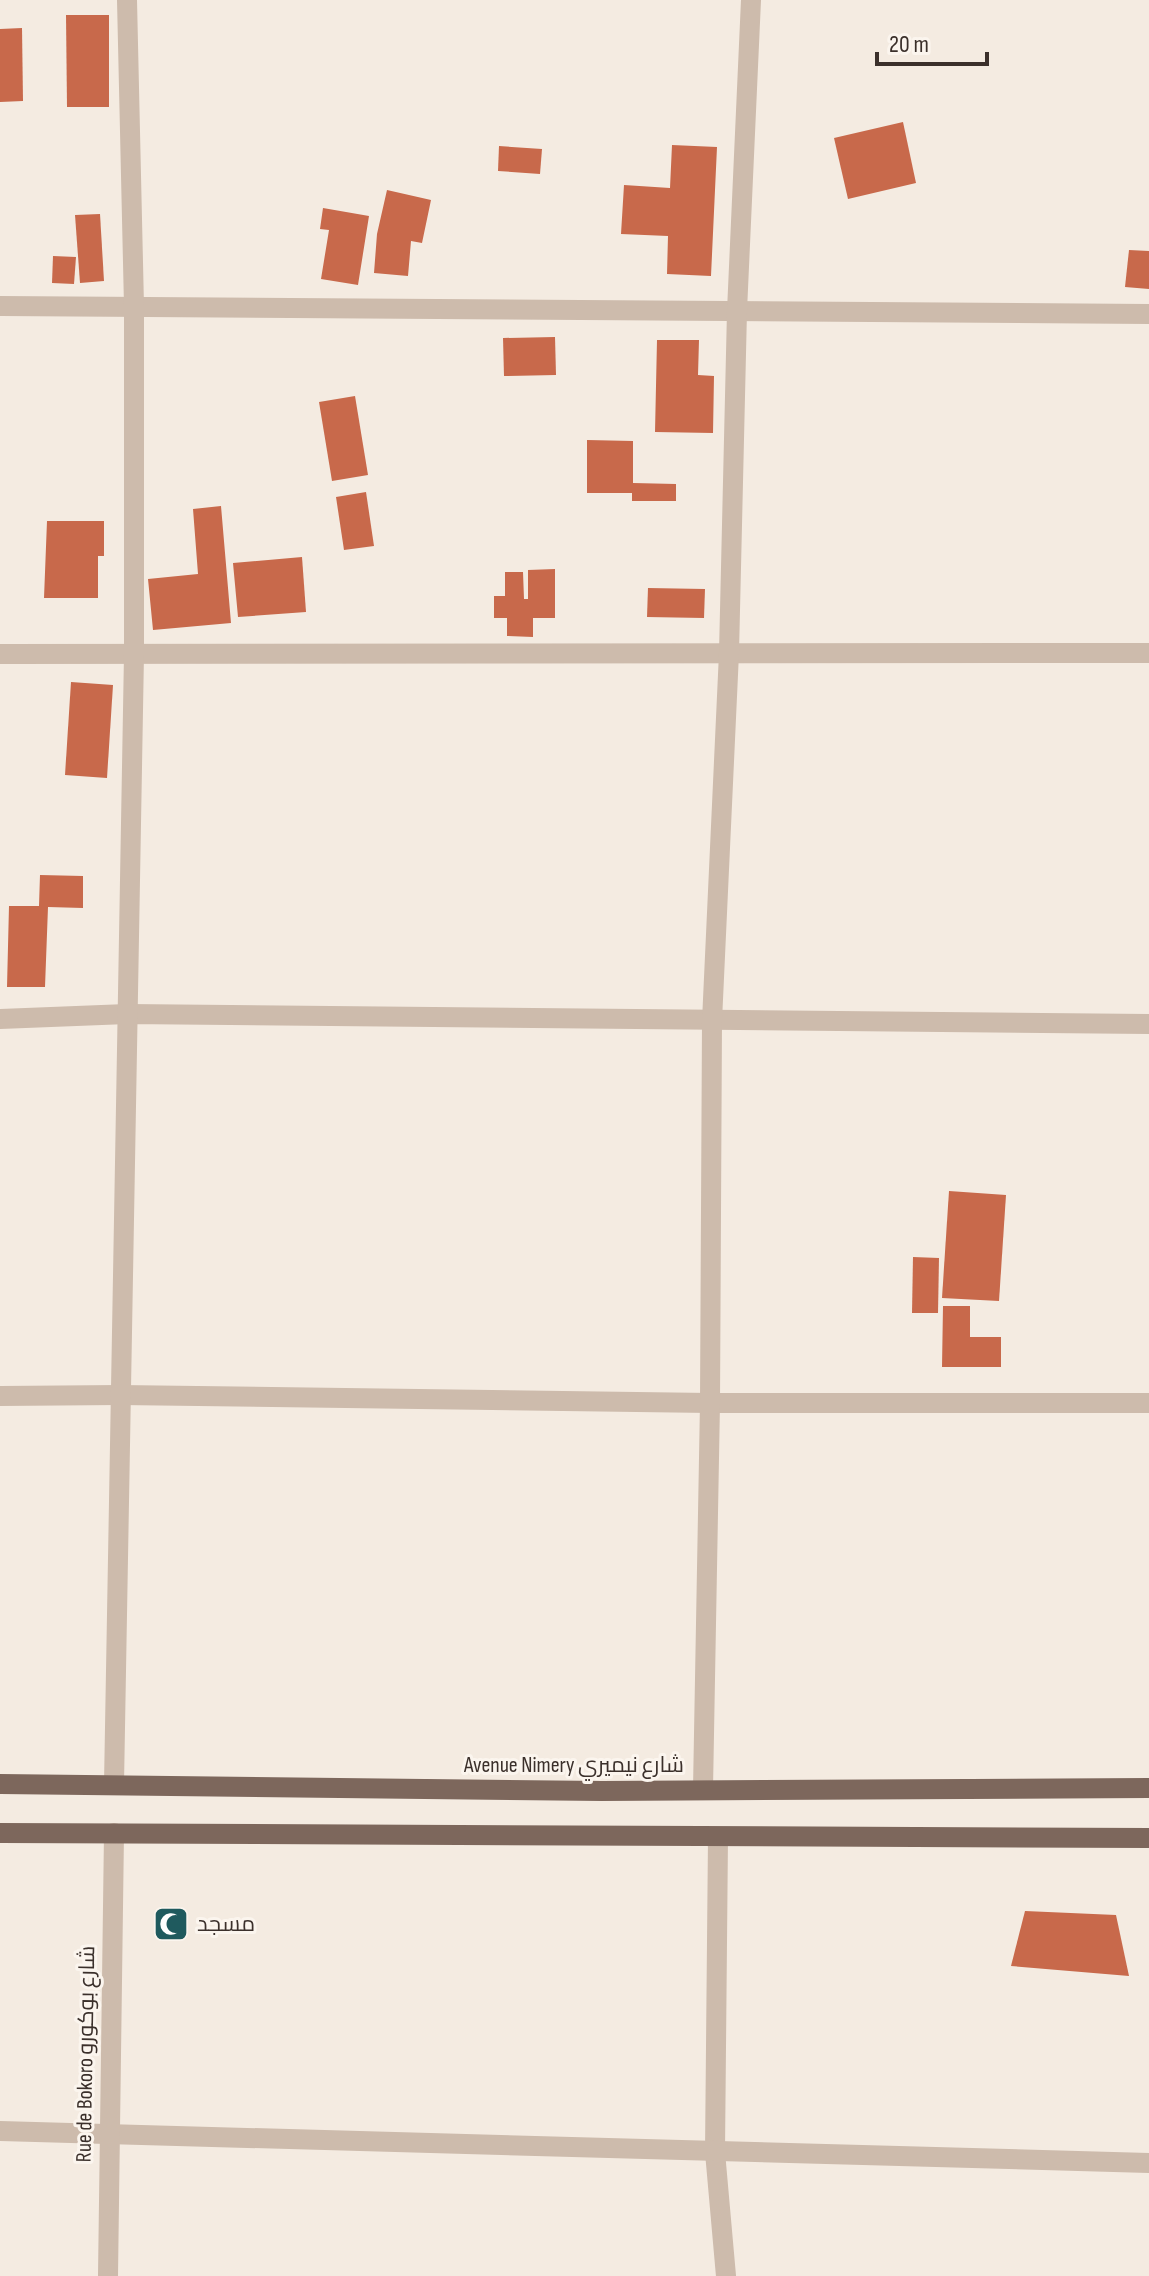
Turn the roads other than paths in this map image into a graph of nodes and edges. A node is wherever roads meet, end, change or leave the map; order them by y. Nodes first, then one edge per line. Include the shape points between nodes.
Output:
1 (127, 0) edge
2 (751, 0) edge
3 (0, 306) edge
4 (134, 306) junction
5 (737, 311) junction
6 (1149, 314) edge
7 (729, 653) junction
8 (1149, 653) edge
9 (0, 654) edge
10 (134, 654) junction
11 (127, 1014) junction
12 (0, 1019) edge
13 (712, 1021) junction
14 (1149, 1024) edge
15 (120, 1395) junction
16 (0, 1396) edge
17 (710, 1403) junction
18 (1149, 1403) edge
19 (0, 1784) edge
20 (114, 1784) junction
21 (1149, 1788) edge
22 (703, 1789) junction
23 (0, 1833) edge
24 (114, 1833) junction
25 (718, 1837) junction
26 (1149, 1838) edge
27 (0, 2131) edge
28 (108, 2134) junction
29 (715, 2152) junction
30 (1149, 2163) edge
31 (108, 2276) edge
32 (726, 2276) edge

1 - 4 street
2 - 5 street
3 - 4 street
4 - 5 street
4 - 10 street
5 - 6 street
5 - 7 street
7 - 8 street
7 - 10 street
7 - 13 street
9 - 10 street
10 - 11 street
11 - 12 street
11 - 13 street
11 - 15 street
13 - 14 street
13 - 17 street
15 - 16 street
15 - 17 street
15 - 20 street
17 - 18 street
17 - 22 street
19 - 20 main road, Avenue Nimery شارع نيميري
20 - 22 main road, Avenue Nimery شارع نيميري
21 - 22 main road, Avenue Nimery شارع نيميري
23 - 24 main road
24 - 25 main road
24 - 28 street, Rue de Bokoro شارع بوكورو
25 - 26 main road
25 - 29 street
27 - 28 street
28 - 29 street
28 - 31 street, Rue de Bokoro شارع بوكورو
29 - 30 street
29 - 32 street

